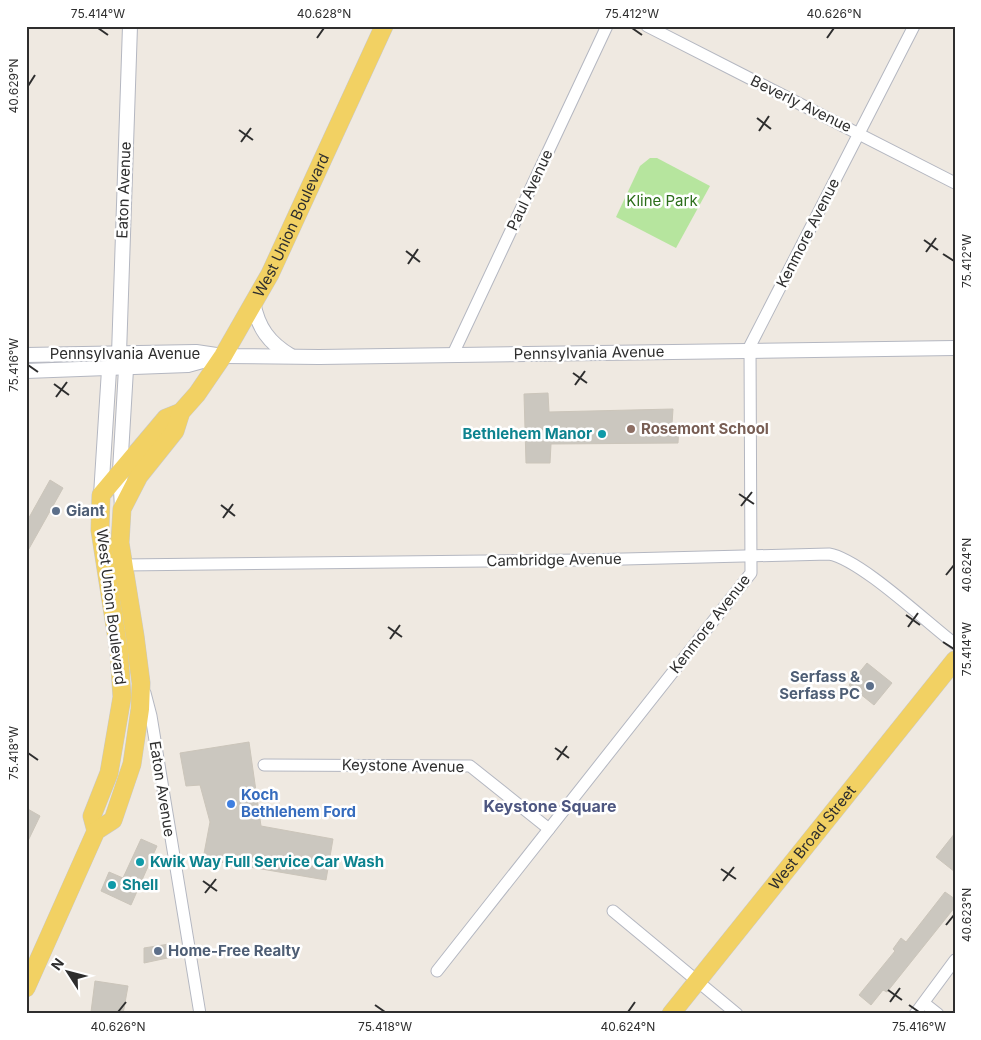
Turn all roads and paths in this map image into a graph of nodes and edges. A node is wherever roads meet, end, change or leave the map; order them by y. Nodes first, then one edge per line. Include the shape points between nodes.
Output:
1 (130, 26) edge
2 (384, 26) edge
3 (607, 26) edge
4 (647, 26) edge
5 (914, 26) edge
6 (859, 132) junction
7 (955, 183) edge
8 (254, 302) junction
9 (955, 348) edge
10 (749, 351) junction
11 (119, 354) junction
12 (453, 354) junction
13 (26, 355) edge
14 (223, 356) junction
15 (292, 356) junction
16 (126, 369) junction
17 (109, 370) junction
18 (26, 371) edge
19 (181, 412) junction
20 (120, 471) junction
21 (101, 495) junction
22 (122, 509) junction
23 (751, 557) junction
24 (123, 565) junction
25 (955, 644) edge
26 (955, 660) edge
27 (141, 683) junction
28 (264, 765) dead end
29 (550, 829) junction
30 (96, 831) junction
31 (614, 911) dead end
32 (955, 960) edge
33 (437, 971) dead end
34 (696, 982) junction
35 (26, 988) edge
36 (924, 1003) junction
37 (200, 1014) edge
38 (670, 1014) edge
39 (736, 1014) edge
40 (916, 1014) edge
41 (938, 1014) edge

1 - 11 street, Eaton Avenue
2 - 8 main road, West Union Boulevard via 270,274
3 - 12 street, Paul Avenue
4 - 6 street, Beverly Avenue via 851,131
5 - 6 street, Kenmore Avenue
6 - 7 street, Beverly Avenue
6 - 10 street, Kenmore Avenue
8 - 14 main road, West Union Boulevard
8 - 15 street via 258,321 267,338
9 - 10 street, Pennsylvania Avenue
10 - 12 street, Pennsylvania Avenue
10 - 23 street, Kenmore Avenue
11 - 13 street, Pennsylvania Avenue
11 - 14 street, Pennsylvania Avenue via 196,352
11 - 16 street, Eaton Avenue
11 - 17 street
12 - 15 street, Pennsylvania Avenue
14 - 15 street, Pennsylvania Avenue
14 - 16 street, Pennsylvania Avenue via 188,366
14 - 19 main road, West Union Boulevard
16 - 17 street, Pennsylvania Avenue
16 - 20 street, Eaton Avenue
17 - 18 street, Pennsylvania Avenue
17 - 21 street
19 - 20 main road, West Union Boulevard via 166,418
19 - 22 main road, West Union Boulevard via 176,431 139,476
20 - 21 main road, West Union Boulevard
20 - 22 street, Eaton Avenue
21 - 30 main road, West Union Boulevard via 100,530 119,652 122,697 109,773 92,816
22 - 24 main road, West Union Boulevard via 120,542
23 - 24 street, Cambridge Avenue
23 - 25 street, Cambridge Avenue via 828,554 850,560
23 - 29 street, Kenmore Avenue via 752,573
24 - 27 main road, West Union Boulevard
26 - 34 main road, West Broad Street
27 - 30 main road, West Union Boulevard via 132,764 113,820
27 - 37 street, Eaton Avenue via 151,716
28 - 29 street, Keystone Avenue via 470,766
29 - 33 street, Kenmore Avenue
30 - 35 main road, West Union Boulevard
31 - 34 street
32 - 36 street
34 - 38 main road, West Broad Street
34 - 39 street
36 - 40 street
36 - 41 street

